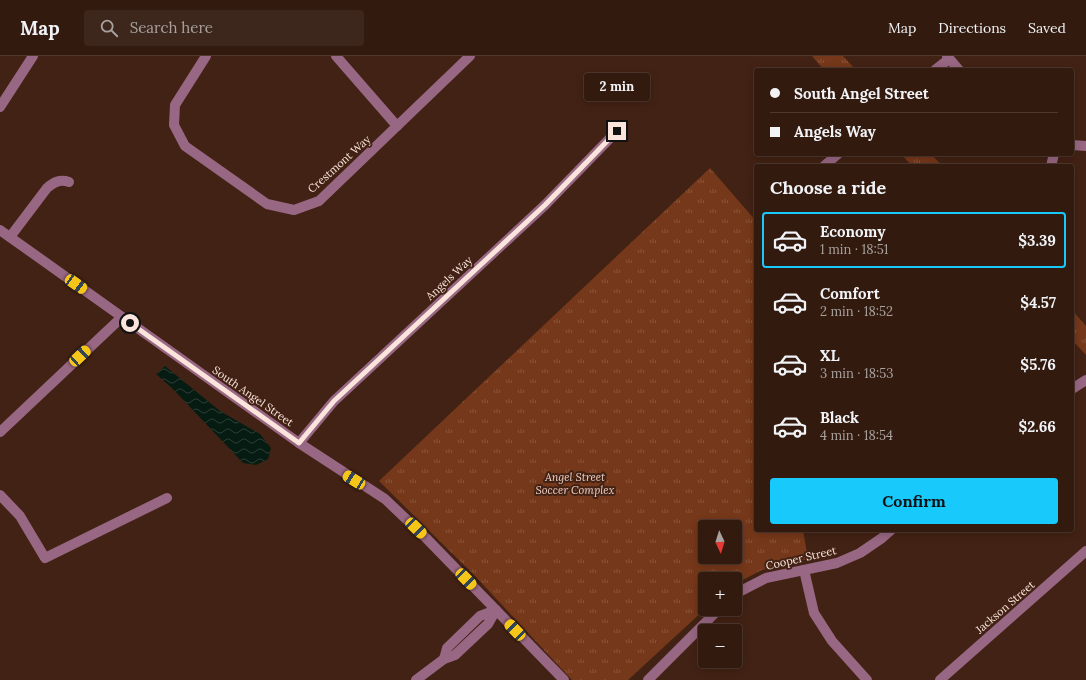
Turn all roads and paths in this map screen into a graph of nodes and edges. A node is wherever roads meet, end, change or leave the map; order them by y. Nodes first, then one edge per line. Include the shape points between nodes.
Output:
1 (33, 56) edge
2 (206, 56) edge
3 (336, 56) edge
4 (470, 56) edge
5 (948, 57) edge
6 (937, 68) edge
7 (957, 68) edge
8 (0, 107) edge
9 (397, 126) junction
10 (617, 131) dead end
11 (1074, 145) edge
12 (1086, 146) edge
13 (836, 156) edge
14 (826, 164) edge
15 (69, 182) dead end
16 (0, 230) edge
17 (10, 237) junction
18 (122, 317) junction
19 (1086, 380) edge
20 (1074, 388) edge
21 (0, 432) edge
22 (299, 443) junction
23 (0, 495) edge
24 (167, 498) dead end
25 (889, 532) edge
26 (1086, 551) edge
27 (804, 570) junction
28 (742, 590) edge
29 (496, 610) junction
30 (712, 616) edge
31 (416, 680) edge
32 (564, 680) edge
33 (648, 680) edge
34 (868, 680) edge
35 (940, 680) edge

1 - 8 street
2 - 9 street, Crestmont Way via 175,105 174,125 184,146 267,204 294,210 319,201
3 - 9 street
4 - 9 street, Crestmont Way
5 - 6 street
5 - 7 street
10 - 22 street, Angels Way via 545,205 334,401
11 - 12 street
13 - 14 street
15 - 17 street via 55,182 47,188
16 - 17 street, South Angel Street
17 - 18 street, South Angel Street
18 - 21 street
18 - 22 street, South Angel Street
19 - 20 street
22 - 29 street, South Angel Street via 385,499
23 - 24 street via 20,516 45,558
25 - 27 street, Cooper Street via 860,553 837,563
26 - 35 street, Jackson Street
27 - 28 street, Cooper Street via 766,578
27 - 34 street via 814,613 832,641
29 - 31 street via 488,624 455,655 444,659
29 - 32 street, South Angel Street
30 - 33 street

